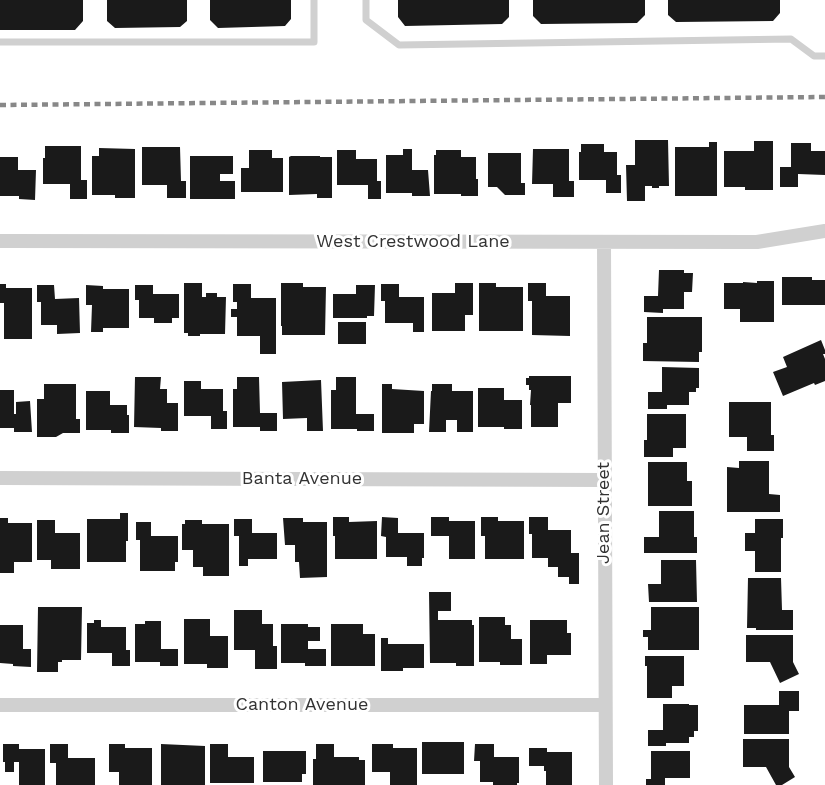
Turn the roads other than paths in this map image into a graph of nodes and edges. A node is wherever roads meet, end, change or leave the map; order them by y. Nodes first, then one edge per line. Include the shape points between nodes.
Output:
1 (314, 0) edge
2 (366, 0) edge
3 (0, 42) edge
4 (825, 56) edge
5 (825, 231) edge
6 (0, 242) edge
7 (604, 242) junction
8 (0, 478) edge
9 (604, 480) junction
10 (0, 705) edge
11 (605, 705) junction
12 (606, 785) edge

1 - 3 lane via 314,42
2 - 4 lane via 366,20 399,45 791,39 814,56
5 - 7 street, West Crestwood Lane via 758,242
6 - 7 street, West Crestwood Lane
7 - 9 street, Jean Street
8 - 9 street, Banta Avenue
9 - 11 street, Jean Street
10 - 11 street, Canton Avenue
11 - 12 street, Jean Street

